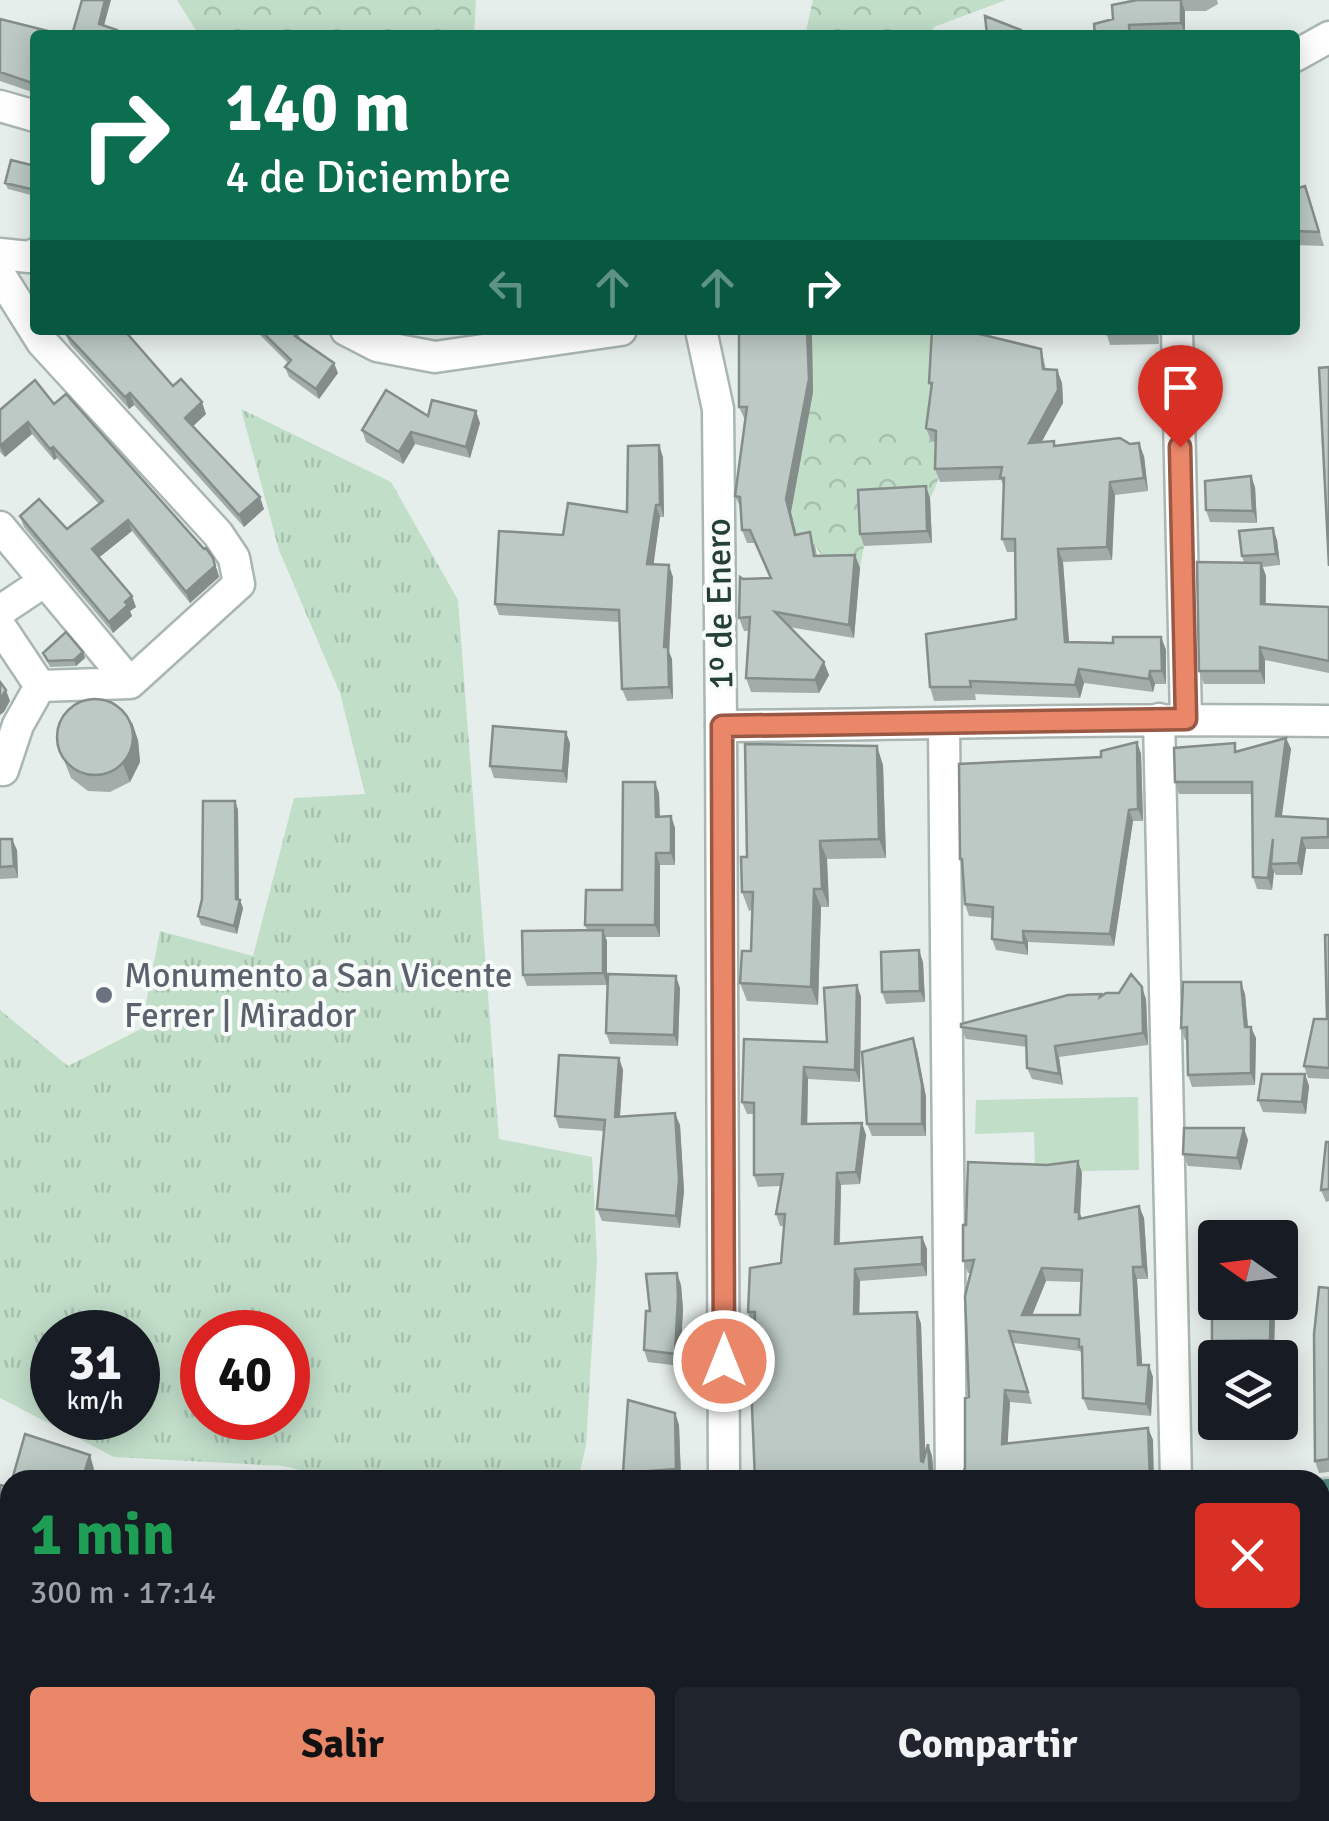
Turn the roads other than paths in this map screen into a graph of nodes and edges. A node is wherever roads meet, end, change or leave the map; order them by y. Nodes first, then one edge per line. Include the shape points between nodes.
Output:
1 (1329, 37) edge
2 (1300, 53) edge
3 (0, 106) edge
4 (30, 115) edge
5 (0, 254) edge
6 (30, 256) edge
7 (0, 275) edge
8 (30, 323) edge
9 (38, 335) edge
10 (356, 335) edge
11 (587, 335) edge
12 (701, 335) edge
13 (1176, 335) edge
14 (0, 527) edge
15 (46, 580) junction
16 (0, 610) edge
17 (0, 626) edge
18 (130, 683) junction
19 (40, 686) junction
20 (1173, 719) junction
21 (1329, 721) edge
22 (944, 724) junction
23 (722, 726) junction
24 (3, 770) dead end
25 (724, 1470) edge
26 (951, 1470) edge
27 (1176, 1470) edge

1 - 2 street
3 - 4 street
5 - 6 street
7 - 8 street
9 - 18 street via 234,558 239,584
10 - 11 street via 435,357
12 - 23 street, 1º de Enero via 718,409
13 - 20 street
14 - 15 street
15 - 16 street
15 - 18 street
17 - 19 street
18 - 19 street
19 - 24 street
20 - 21 street
20 - 22 street
20 - 27 street
22 - 23 street
22 - 26 street
23 - 25 street, 1º de Enero

